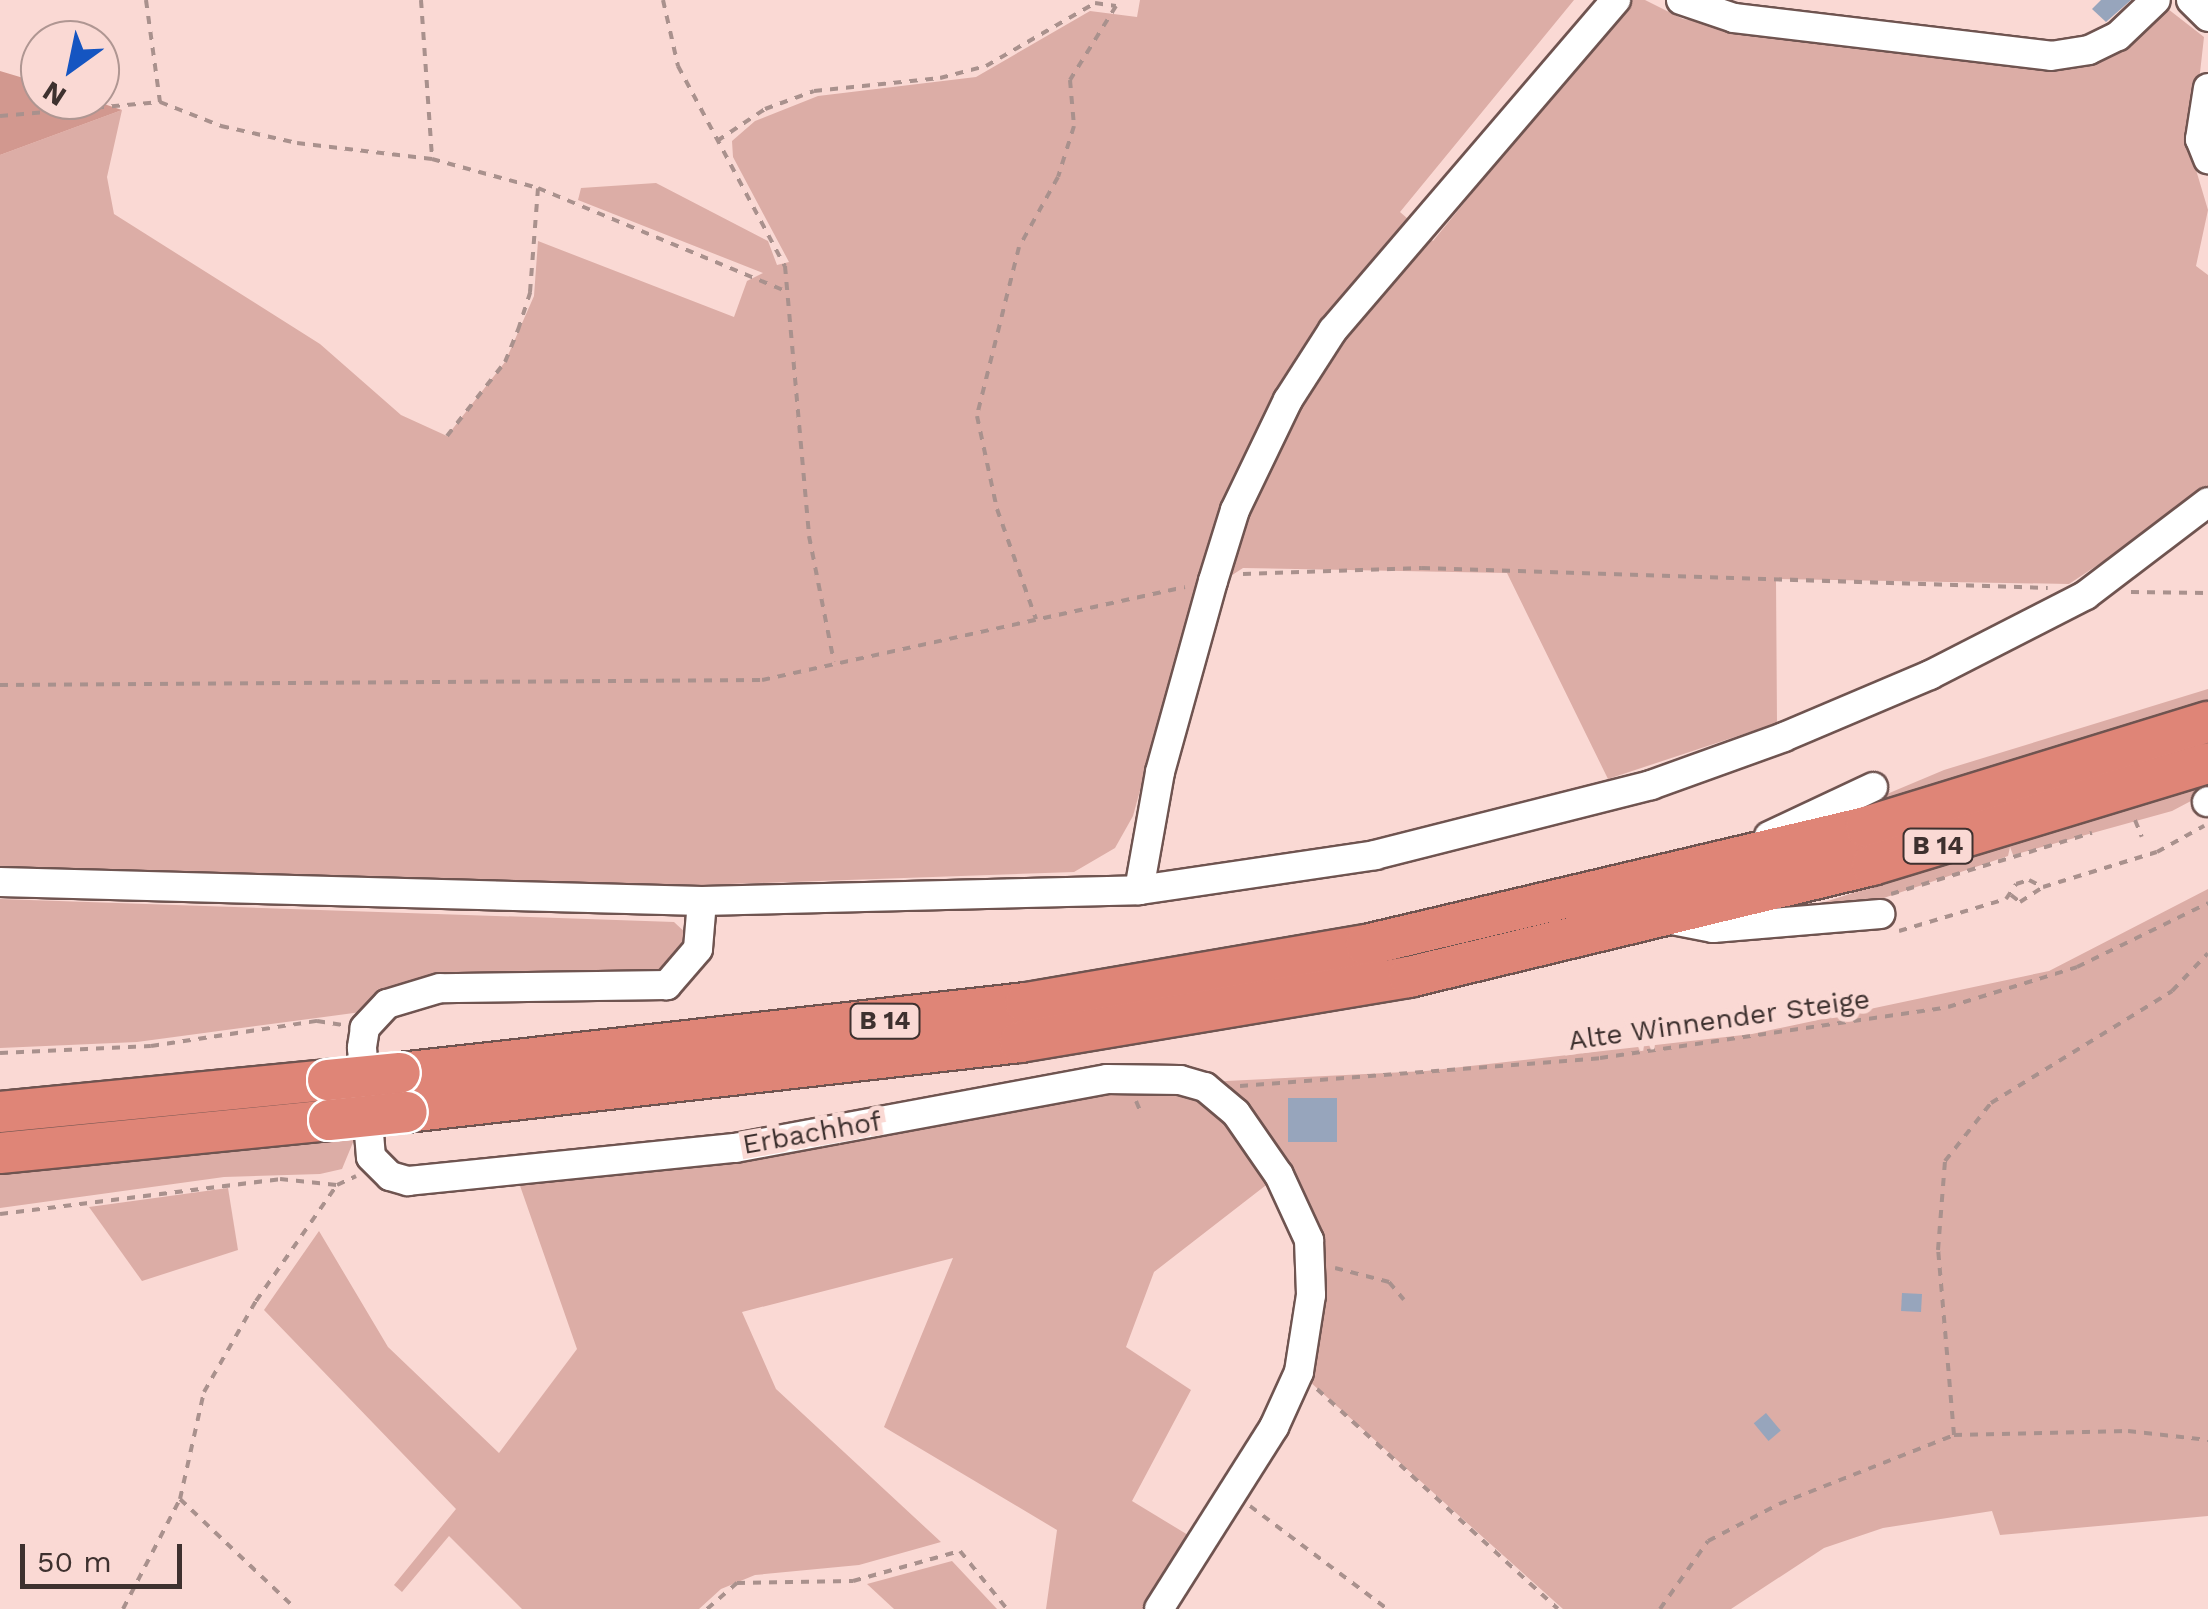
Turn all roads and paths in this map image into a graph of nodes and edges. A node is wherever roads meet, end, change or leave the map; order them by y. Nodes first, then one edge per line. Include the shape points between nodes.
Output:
1 (146, 0) edge
2 (421, 0) edge
3 (662, 0) edge
4 (1616, 0) edge
5 (1681, 0) edge
6 (2156, 0) edge
7 (2191, 0) edge
8 (2208, 17) edge
9 (2208, 88) edge
10 (160, 102) junction
11 (0, 116) edge
12 (717, 141) junction
13 (432, 159) junction
14 (2208, 159) edge
15 (538, 188) junction
16 (785, 291) junction
17 (447, 436) dead end
18 (2208, 502) edge
19 (1212, 581) junction
20 (2208, 593) edge
21 (2086, 594) junction
22 (1036, 620) junction
23 (835, 664) junction
24 (0, 685) edge
25 (2208, 722) edge
26 (1873, 788) dead end
27 (2205, 795) edge
28 (2118, 825) dead end
29 (2099, 831) dead end
30 (2142, 837) dead end
31 (1736, 862) junction
32 (0, 882) edge
33 (2043, 887) junction
34 (1139, 890) junction
35 (2009, 894) junction
36 (702, 901) junction
37 (2208, 903) edge
38 (1888, 917) junction
39 (1666, 919) junction
40 (2208, 953) edge
41 (365, 1028) junction
42 (0, 1053) edge
43 (404, 1092) junction
44 (1218, 1096) junction
45 (0, 1112) edge
46 (0, 1153) edge
47 (378, 1167) junction
48 (336, 1185) junction
49 (0, 1214) edge
50 (1310, 1253) junction
51 (1404, 1300) dead end
52 (1298, 1372) junction
53 (1954, 1435) junction
54 (2208, 1440) edge
55 (1234, 1494) junction
56 (180, 1499) junction
57 (123, 1609) edge
58 (296, 1609) edge
59 (707, 1609) edge
60 (1007, 1609) edge
61 (1159, 1609) edge
62 (1387, 1609) edge
63 (1558, 1609) edge
64 (1660, 1609) edge

1 - 10 path
2 - 13 path
3 - 12 path via 678,66
4 - 19 street via 1333,330 1262,450
5 - 6 street via 1734,18 2050,56 2089,50 2118,36
7 - 8 street
9 - 14 street via 2200,139
10 - 11 path
10 - 13 path via 221,126 297,143
12 - 16 path via 785,266
12 - 22 path via 765,109 814,91 940,78 986,66 1095,3 1116,6 1070,80 1074,126 1058,177 1019,248 977,416 997,508
13 - 15 path
15 - 16 path
15 - 17 path via 530,292 518,330 504,362
16 - 23 path via 809,536
18 - 21 street
19 - 21 path via 1243,574 1440,568 2012,582
19 - 22 path
19 - 34 street via 1160,772
20 - 21 path
21 - 34 street via 1930,674 1784,737 1651,784 1375,855
22 - 23 path
23 - 24 path via 762,680 675,685 366,679
25 - 31 highway, B 14
26 - 31 street via 1774,832
27 - 33 path via 2206,828
27 - 39 highway, B 14 via 1988,832
28 - 30 path via 2136,819
29 - 38 path via 1891,894
31 - 43 highway, B 14 via 1366,945 1046,1000
32 - 36 street
33 - 35 path via 2030,880
33 - 35 path via 2020,902
34 - 36 street
35 - 38 path
36 - 41 street via 698,949 667,985 440,988 404,994
37 - 44 path, Alte Winnender Steige via 2077,967 1948,1007 1754,1040 1413,1076 1276,1080
38 - 39 street via 1714,928
39 - 43 highway, B 14 via 1408,978 1171,1020 838,1066
40 - 53 path via 2172,991 1991,1103 1945,1161 1938,1250
41 - 42 path via 317,1021 151,1046
41 - 47 street via 368,1148
43 - 45 highway, B 14, bridge via 328,1080
43 - 46 highway, B 14, bridge via 330,1120
44 - 47 street, Erbachhof via 1180,1080 1107,1079 735,1148 408,1181
44 - 50 street via 1279,1175
47 - 48 path
48 - 49 path via 280,1179
48 - 56 path via 256,1301 204,1392
50 - 51 path via 1347,1275 1389,1282
50 - 52 street via 1311,1295
52 - 55 street
52 - 63 path
53 - 54 path via 2128,1431
53 - 64 path via 1779,1504 1708,1541
55 - 61 street
55 - 62 path
56 - 57 path
56 - 58 path
59 - 60 path via 737,1582 853,1582 960,1551

